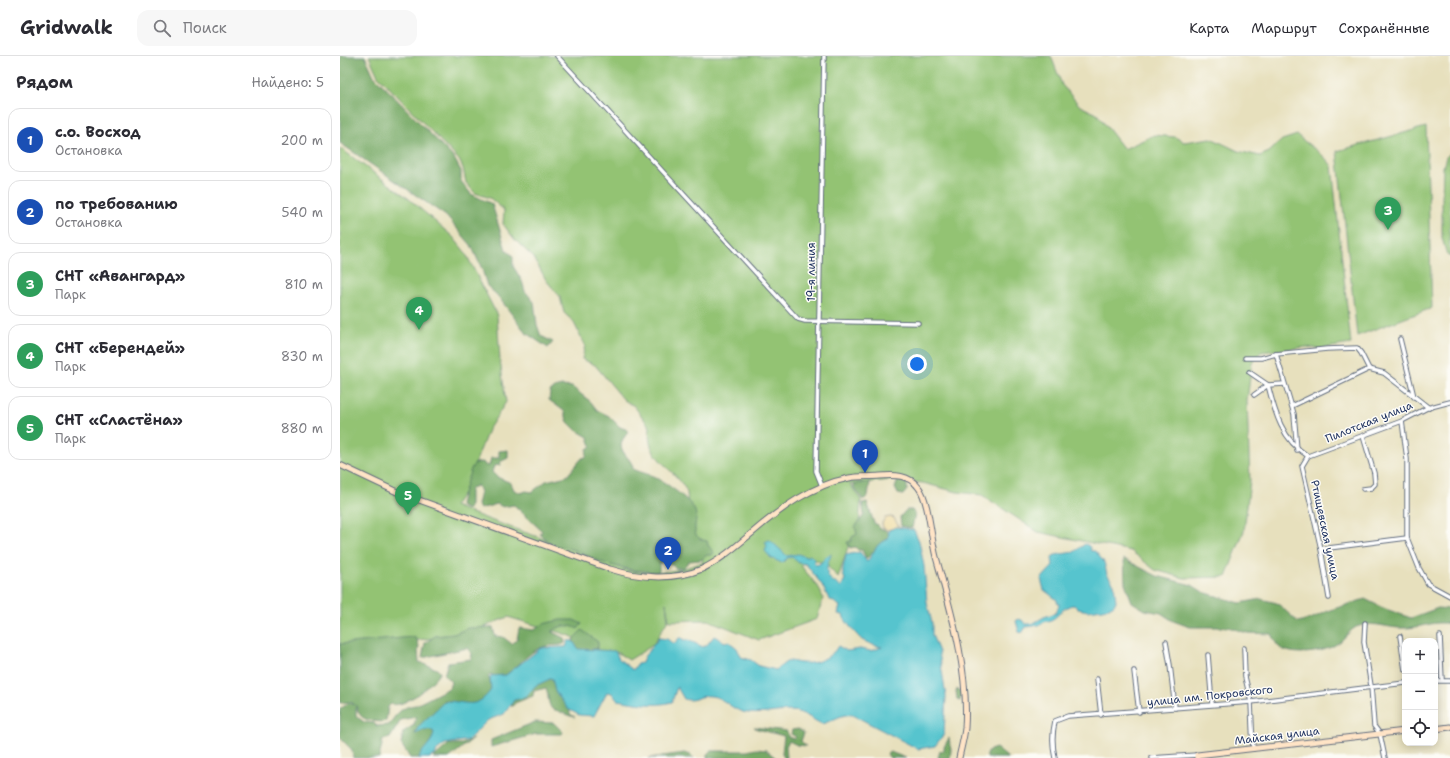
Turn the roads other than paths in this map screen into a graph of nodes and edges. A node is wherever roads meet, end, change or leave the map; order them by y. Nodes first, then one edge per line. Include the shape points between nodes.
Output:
1 (557, 56) edge
2 (824, 56) edge
3 (819, 321) junction
4 (918, 322) dead end
5 (1400, 339) dead end
6 (1276, 354) junction
7 (1245, 358) dead end
8 (1369, 370) junction
9 (1249, 372) dead end
10 (1268, 384) junction
11 (1284, 384) junction
12 (1254, 395) dead end
13 (1415, 398) junction
14 (1449, 403) edge
15 (1292, 406) junction
16 (1450, 407) edge
17 (1429, 408) junction
18 (1402, 421) junction
19 (1363, 436) junction
20 (1297, 450) junction
21 (1308, 456) junction
22 (340, 465) edge
23 (822, 486) junction
24 (1363, 489) dead end
25 (1407, 538) junction
26 (1321, 549) junction
27 (1450, 596) edge
28 (1329, 598) dead end
29 (1365, 623) dead end
30 (1400, 636) dead end
31 (1440, 636) dead end
32 (1166, 642) dead end
33 (1244, 648) dead end
34 (1402, 650) edge
35 (1208, 655) dead end
36 (1134, 671) dead end
37 (1098, 679) dead end
38 (1442, 680) junction
39 (1438, 681) edge
40 (1450, 681) edge
41 (1402, 682) edge
42 (1370, 686) junction
43 (1251, 702) junction
44 (1212, 704) junction
45 (1175, 708) junction
46 (1139, 712) junction
47 (1102, 715) junction
48 (1450, 727) edge
49 (1438, 729) edge
50 (1402, 732) edge
51 (1380, 734) junction
52 (1253, 749) junction
53 (1197, 757) edge
54 (959, 758) edge
55 (1055, 758) edge
56 (1151, 758) edge
57 (1385, 758) edge

1 - 3 street via 788,309 798,319
2 - 3 street, 19-я линия
3 - 4 street
3 - 23 street, 19-я линия via 816,471
5 - 13 street
6 - 7 street via 1269,357
6 - 8 street via 1357,348
6 - 11 street
8 - 13 street via 1384,373
8 - 15 street
9 - 10 street
10 - 11 street
10 - 12 street
10 - 20 street via 1277,418
11 - 15 street
13 - 17 street
14 - 16 street
14 - 17 street, Пилотская улица
15 - 20 street
17 - 18 street, Пилотская улица
18 - 19 street, Пилотская улица
18 - 25 street via 1407,458
19 - 21 street, Пилотская улица
19 - 24 street via 1375,484 1371,488
20 - 21 street
21 - 26 street, Ртищевская улица via 1302,466
22 - 23 street via 397,492 610,569 645,577 700,570 713,563 790,504
23 - 54 street via 849,478 898,476 914,481 920,489 964,678 965,727
25 - 26 street
25 - 27 street via 1428,584
26 - 28 street, Ртищевская улица
29 - 42 street via 1364,642
30 - 34 street
31 - 38 street
32 - 45 street
33 - 43 street via 1245,677
35 - 44 street
36 - 46 street
37 - 47 street
38 - 39 street
38 - 40 street
41 - 42 street, улица им. Покровского
42 - 43 street, улица им. Покровского
42 - 51 street via 1374,726
43 - 44 street, улица им. Покровского
43 - 52 street
44 - 45 street, улица им. Покровского
45 - 46 street, улица им. Покровского
46 - 47 street, улица им. Покровского
47 - 55 street, улица им. Покровского via 1068,716 1055,721
48 - 49 street
50 - 51 street, Майская улица
51 - 52 street, Майская улица
51 - 57 street
52 - 53 street, Майская улица
53 - 56 street, Майская улица

